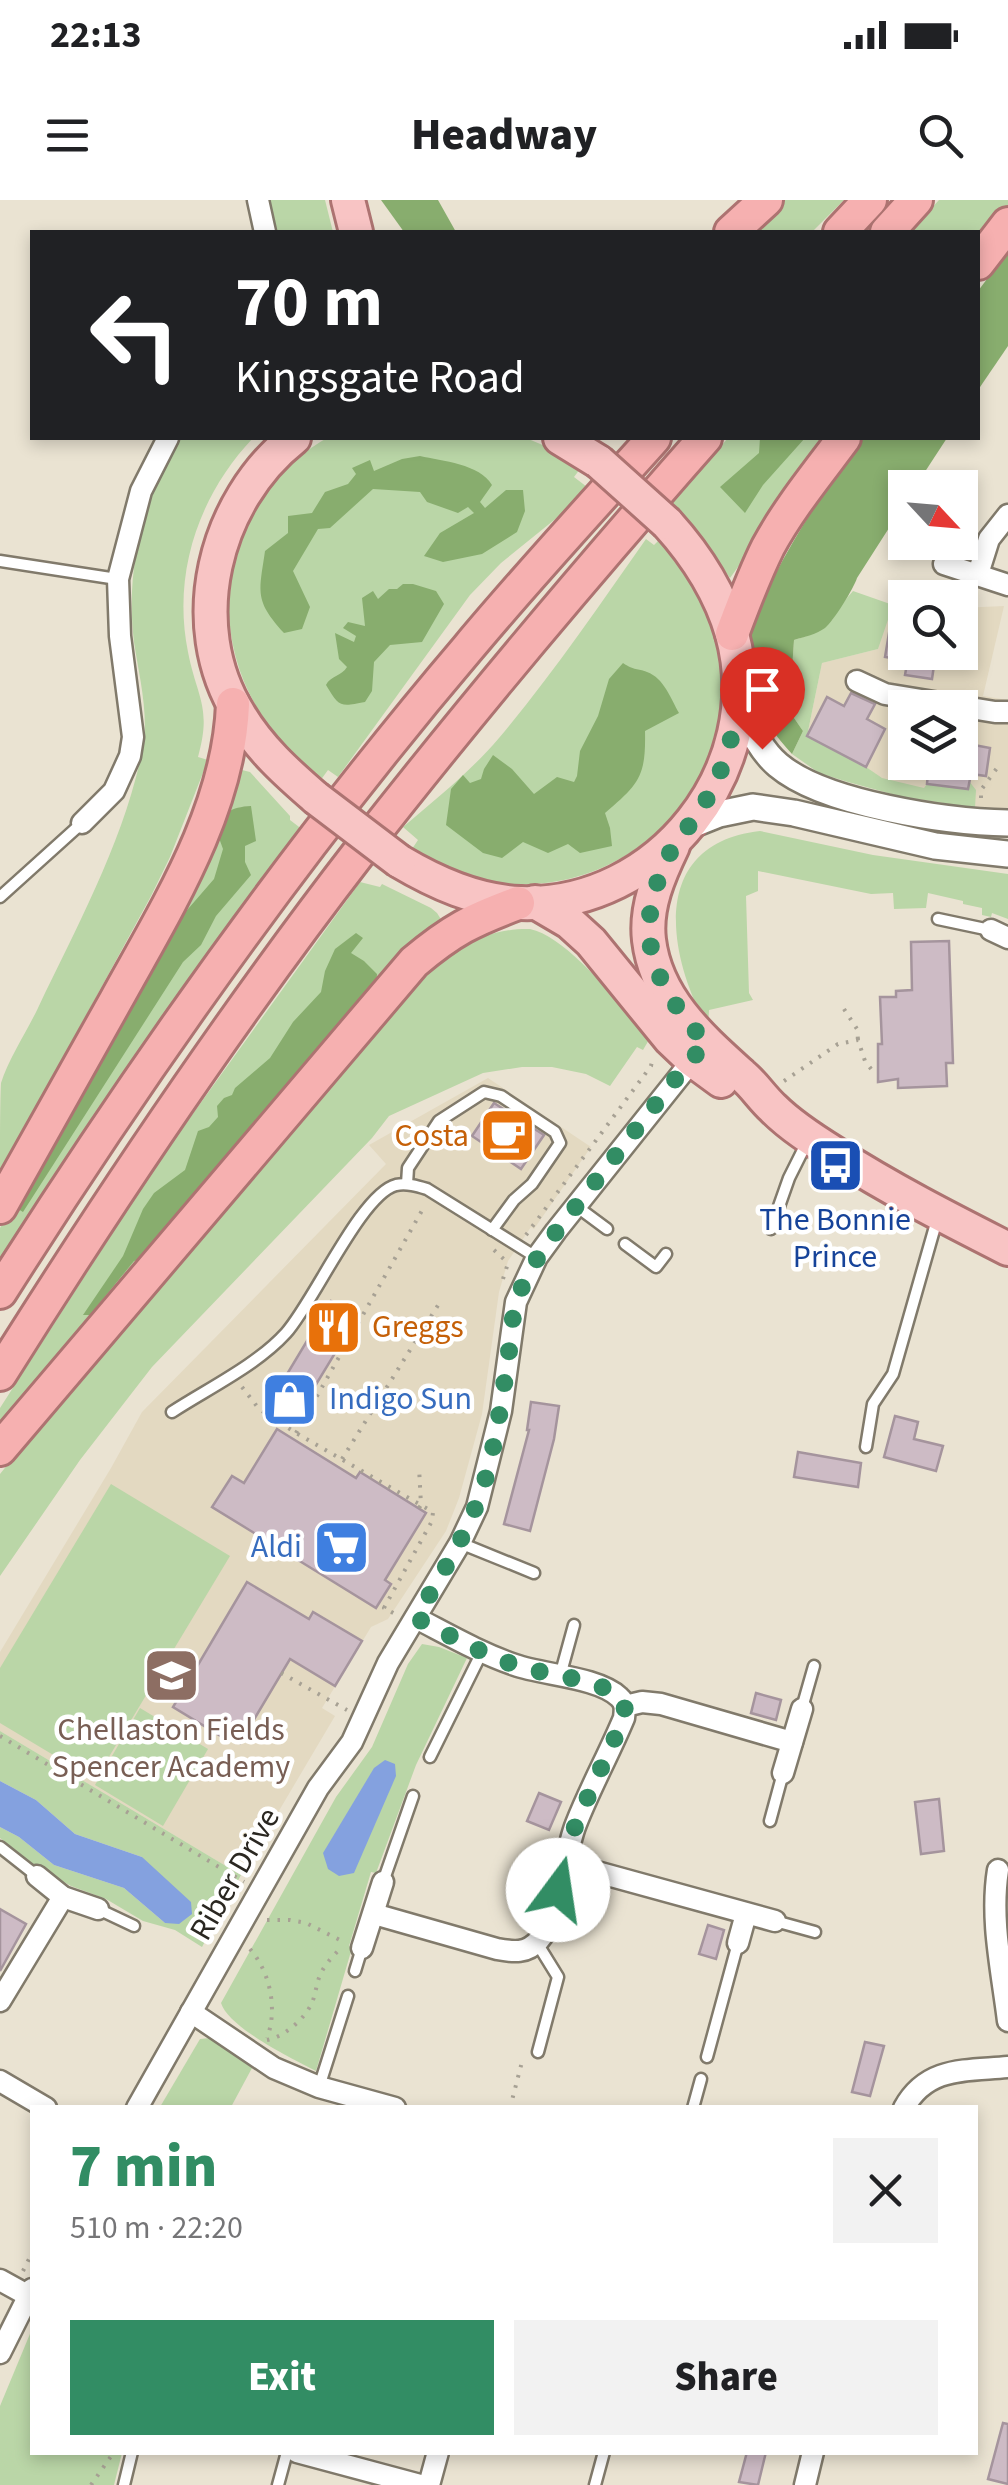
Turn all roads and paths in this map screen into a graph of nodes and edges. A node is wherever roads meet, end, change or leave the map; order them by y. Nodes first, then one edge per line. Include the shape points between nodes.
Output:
1 (258, 200) edge
2 (348, 200) edge
3 (766, 200) edge
4 (870, 200) edge
5 (916, 200) edge
6 (1008, 224) edge
7 (265, 230) edge
8 (356, 230) edge
9 (732, 230) edge
10 (842, 230) edge
11 (888, 230) edge
12 (980, 260) edge
13 (167, 440) edge
14 (292, 440) edge
15 (563, 440) edge
16 (652, 440) edge
17 (703, 440) edge
18 (843, 440) edge
19 (1008, 515) edge
20 (0, 561) edge
21 (944, 564) dead end
22 (978, 574) junction
23 (118, 579) junction
24 (1008, 585) edge
25 (732, 634) junction
26 (857, 682) dead end
27 (738, 700) junction
28 (233, 704) junction
29 (1008, 712) edge
30 (997, 768) dead end
31 (82, 822) joint
32 (981, 822) junction
33 (1008, 823) edge
34 (682, 834) junction
35 (1008, 854) edge
36 (0, 897) edge
37 (527, 902) junction
38 (938, 919) dead end
39 (1000, 934) edge
40 (844, 1009) dead end
41 (858, 1040) junction
42 (699, 1051) junction
43 (875, 1074) dead end
44 (776, 1096) junction
45 (809, 1137) junction
46 (407, 1184) junction
47 (576, 1206) junction
48 (0, 1207) edge
49 (434, 1211) dead end
50 (939, 1214) junction
51 (607, 1229) dead end
52 (771, 1229) dead end
53 (492, 1230) junction
54 (484, 1243) dead end
55 (626, 1244) dead end
56 (1008, 1249) edge
57 (666, 1254) dead end
58 (537, 1257) junction
59 (524, 1282) junction
60 (0, 1292) edge
61 (440, 1302) dead end
62 (0, 1374) edge
63 (231, 1374) junction
64 (172, 1412) dead end
65 (296, 1433) junction
66 (866, 1447) dead end
67 (0, 1449) edge
68 (342, 1460) junction
69 (419, 1468) dead end
70 (420, 1506) junction
71 (460, 1542) junction
72 (534, 1573) dead end
73 (394, 1614) dead end
74 (416, 1618) junction
75 (574, 1624) dead end
76 (482, 1652) junction
77 (814, 1666) dead end
78 (281, 1672) dead end
79 (560, 1676) junction
80 (625, 1706) junction
81 (802, 1708) joint
82 (347, 1710) dead end
83 (0, 1736) edge
84 (792, 1742) junction
85 (430, 1757) dead end
86 (783, 1773) joint
87 (413, 1796) dead end
88 (770, 1821) dead end
89 (0, 1847) edge
90 (564, 1862) junction
91 (998, 1870) dead end
92 (37, 1876) joint
93 (244, 1882) dead end
94 (383, 1882) joint
95 (63, 1897) junction
96 (98, 1909) joint
97 (250, 1910) junction
98 (374, 1914) junction
99 (746, 1914) junction
100 (775, 1920) joint
101 (134, 1926) dead end
102 (815, 1932) dead end
103 (233, 1938) junction
104 (537, 1943) junction
105 (738, 1943) joint
106 (362, 1948) joint
107 (355, 1971) dead end
108 (348, 1996) dead end
109 (0, 2001) edge
110 (190, 2012) junction
111 (1008, 2021) edge
112 (538, 2052) dead end
113 (707, 2057) dead end
114 (1008, 2067) edge
115 (701, 2079) dead end
116 (0, 2081) edge
117 (320, 2087) junction
118 (41, 2105) edge
119 (139, 2105) edge
120 (384, 2105) edge
121 (695, 2105) edge
122 (906, 2105) edge
123 (0, 2280) edge
124 (30, 2292) edge
125 (0, 2354) edge
126 (112, 2455) edge
127 (131, 2455) edge
128 (286, 2455) edge
129 (308, 2455) edge
130 (437, 2455) edge
131 (603, 2455) edge
132 (812, 2455) edge
133 (92, 2485) edge
134 (124, 2485) edge
135 (278, 2485) edge
136 (420, 2485) edge
137 (429, 2485) edge
138 (595, 2485) edge
139 (805, 2485) edge

1 - 7 street
2 - 8 main road
3 - 9 highway
4 - 10 highway
5 - 11 highway
6 - 12 highway
13 - 23 street via 141,490
14 - 28 main road via 254,476 218,553 210,614
15 - 25 main road, bridge via 599,462 683,541
16 - 60 highway via 468,648 302,856 112,1119
17 - 62 highway via 505,671 342,876 154,1135
18 - 25 highway via 770,545
19 - 22 street via 990,538
20 - 23 lane
21 - 22 street
22 - 24 street
23 - 31 street via 133,737 114,790
25 - 27 main road
26 - 29 street via 885,694
27 - 32 street via 762,749 806,782 906,812
27 - 34 main road via 721,771
28 - 37 main road, bridge via 275,763 399,861 469,894
28 - 48 highway via 227,759 191,858
30 - 32 path via 981,790
31 - 36 lane
32 - 33 street
34 - 35 street via 720,814 753,807 934,846
34 - 37 main road via 610,885
34 - 42 main road via 659,875 648,936 655,968
37 - 42 main road via 570,922 649,1015
37 - 67 highway via 456,928 414,962
38 - 39 lane
40 - 41 path
41 - 43 path
41 - 44 path via 838,1044
42 - 44 main road via 750,1099
42 - 47 street, Riber Drive
44 - 45 main road
45 - 50 main road
45 - 52 lane
46 - 53 lane via 427,1189
46 - 53 lane via 408,1168 439,1120 484,1092 502,1096 560,1143
46 - 63 lane via 379,1195 301,1314
47 - 51 lane
47 - 58 street, Riber Drive
49 - 65 path via 424,1205
50 - 56 main road
50 - 66 lane via 894,1374 873,1404
53 - 58 lane
54 - 59 path via 508,1261 510,1277
55 - 57 lane via 656,1267
58 - 59 street, Riber Drive
59 - 71 street, Riber Drive via 488,1470
61 - 68 path
63 - 64 lane
63 - 65 path via 259,1408
65 - 68 path
68 - 70 path
69 - 70 path
70 - 73 path via 433,1512 435,1523 384,1608
71 - 72 lane
71 - 74 street, Riber Drive
74 - 76 street
74 - 97 street, Riber Drive via 352,1742 318,1788
75 - 79 lane
76 - 79 street
76 - 85 lane
77 - 81 lane
78 - 82 path
79 - 80 street via 608,1690
80 - 84 street via 660,1704
80 - 90 street
81 - 84 street
83 - 93 path
84 - 86 street
86 - 88 lane
87 - 94 lane
89 - 92 lane
90 - 99 street
90 - 104 street via 549,1927
91 - 111 street via 995,1918
92 - 95 street
94 - 98 street
95 - 96 street
95 - 109 street
96 - 101 lane
97 - 103 street, Riber Drive
97 - 103 path via 270,1921 306,1923 346,1943 319,1976 302,2019 276,2038 266,2040 272,2027 267,1976 250,1949
98 - 104 street via 497,1949 517,1952
98 - 106 street
99 - 100 street
99 - 105 street
100 - 102 lane
103 - 110 street, Riber Drive
104 - 112 lane via 558,1977
105 - 113 lane
106 - 107 lane
108 - 117 lane
110 - 117 street via 274,2068
110 - 119 street, Riber Drive
114 - 122 street via 942,2074 927,2080
115 - 121 lane
116 - 118 street
117 - 120 street
123 - 124 street
124 - 125 street
126 - 133 path
127 - 134 lane
128 - 135 lane
129 - 136 street
130 - 137 street
131 - 138 lane
132 - 139 street

